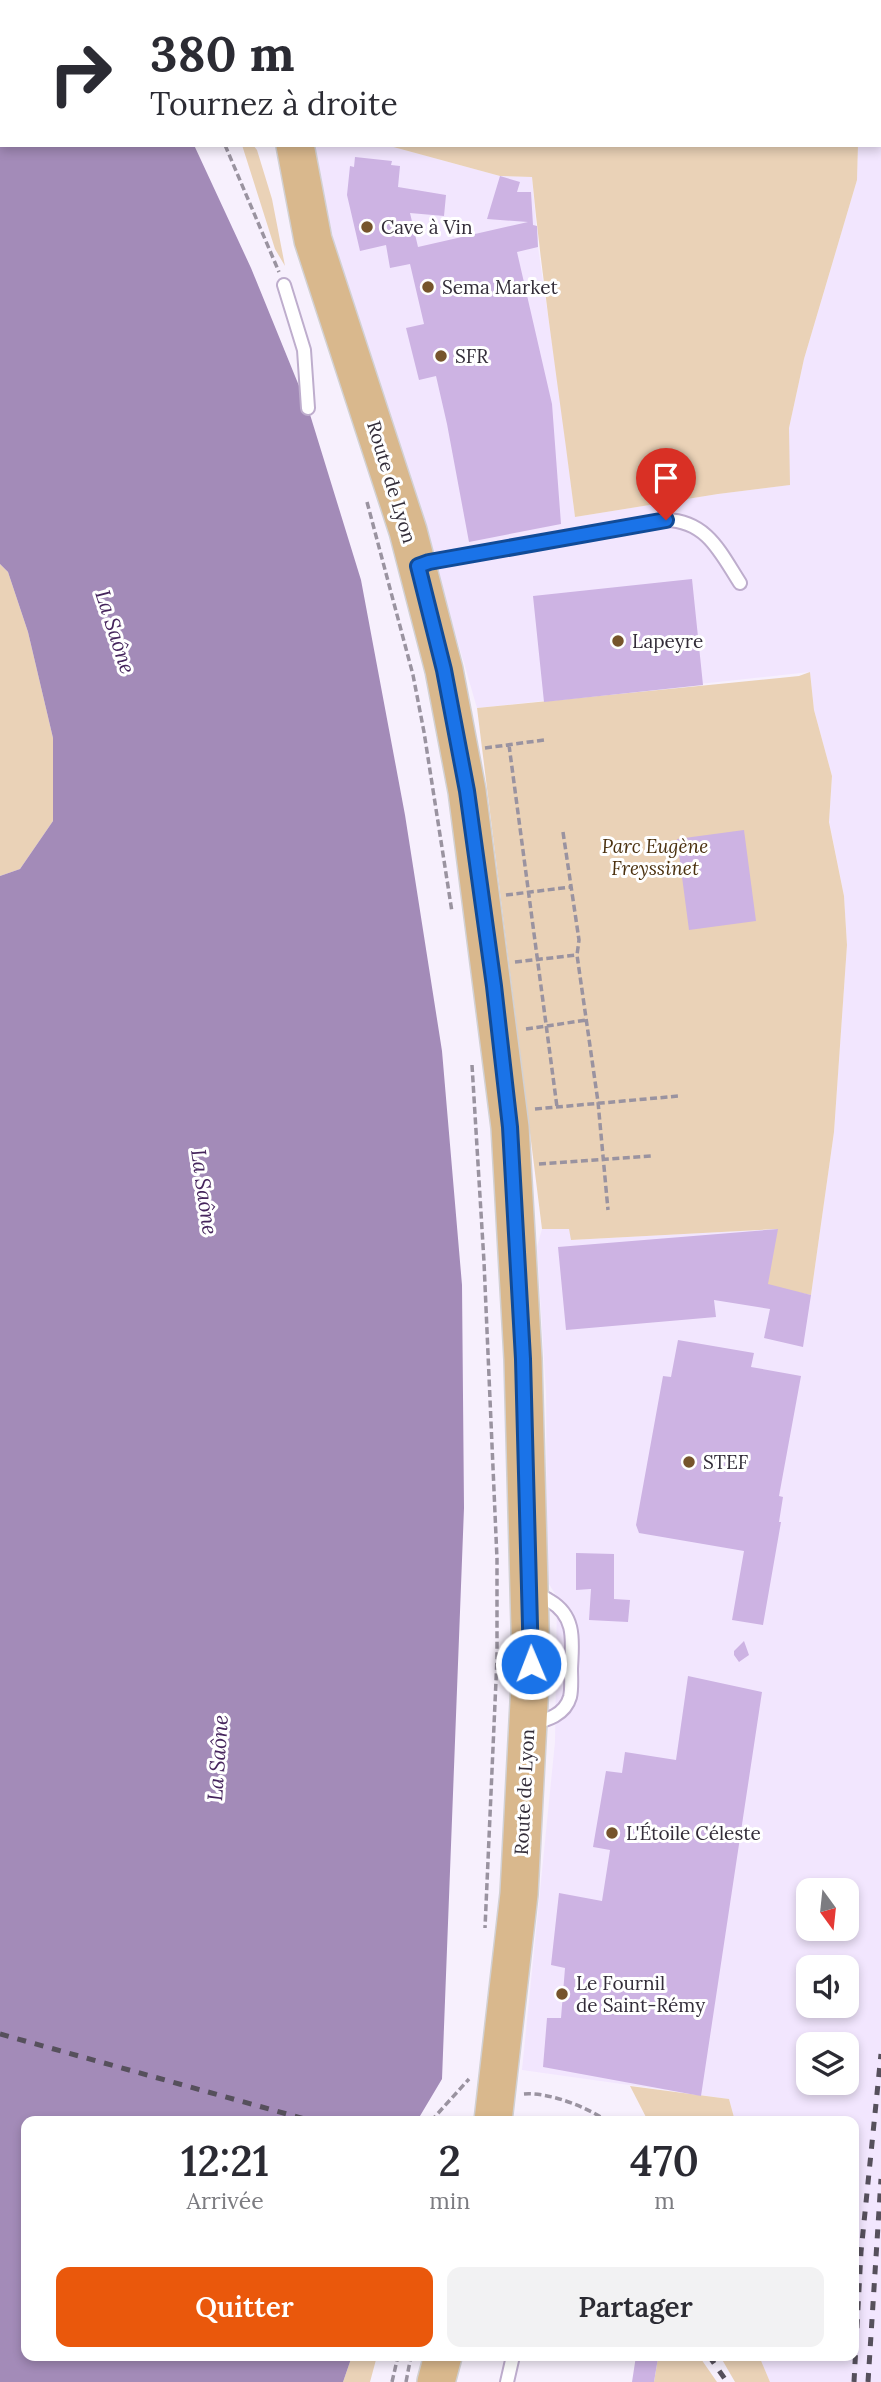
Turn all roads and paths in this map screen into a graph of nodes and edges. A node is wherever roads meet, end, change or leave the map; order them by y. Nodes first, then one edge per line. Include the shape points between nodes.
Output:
1 (226, 147) edge
2 (295, 147) edge
3 (284, 285) joint
4 (308, 408) dead end
5 (365, 495) dead end
6 (418, 566) junction
7 (740, 583) dead end
8 (544, 740) dead end
9 (509, 745) junction
10 (482, 748) dead end
11 (563, 832) dead end
12 (571, 887) junction
13 (528, 891) junction
14 (505, 895) dead end
15 (453, 916) dead end
16 (587, 1020) junction
17 (546, 1026) junction
18 (522, 1030) dead end
19 (471, 1053) dead end
20 (679, 1096) dead end
21 (598, 1102) junction
22 (557, 1107) junction
23 (532, 1109) dead end
24 (652, 1156) dead end
25 (603, 1159) junction
26 (536, 1164) dead end
27 (608, 1210) dead end
28 (485, 1932) dead end
29 (487, 2097) edge
30 (435, 2116) edge
31 (600, 2116) edge
32 (397, 2361) edge
33 (442, 2361) edge
34 (512, 2361) edge
35 (392, 2382) edge
36 (436, 2382) edge
37 (507, 2382) edge

1 - 3 path
2 - 6 main road, Route de Lyon via 313,240
3 - 4 lane via 304,350
5 - 15 path via 413,675
6 - 7 lane via 679,520 698,528 715,544
6 - 29 main road, Route de Lyon via 467,791 521,1196 531,1664 519,1894
8 - 9 path
9 - 10 path
9 - 13 path
11 - 12 path
12 - 13 path
12 - 16 path
13 - 14 path
13 - 17 path
16 - 17 path
16 - 21 path
17 - 18 path
17 - 22 path
19 - 28 path via 497,1559
20 - 21 path
21 - 22 path
21 - 25 path
22 - 23 path
24 - 25 path
25 - 26 path
25 - 27 path
29 - 30 path via 463,2086
29 - 31 path via 536,2093
32 - 35 path
33 - 36 main road
34 - 37 lane

